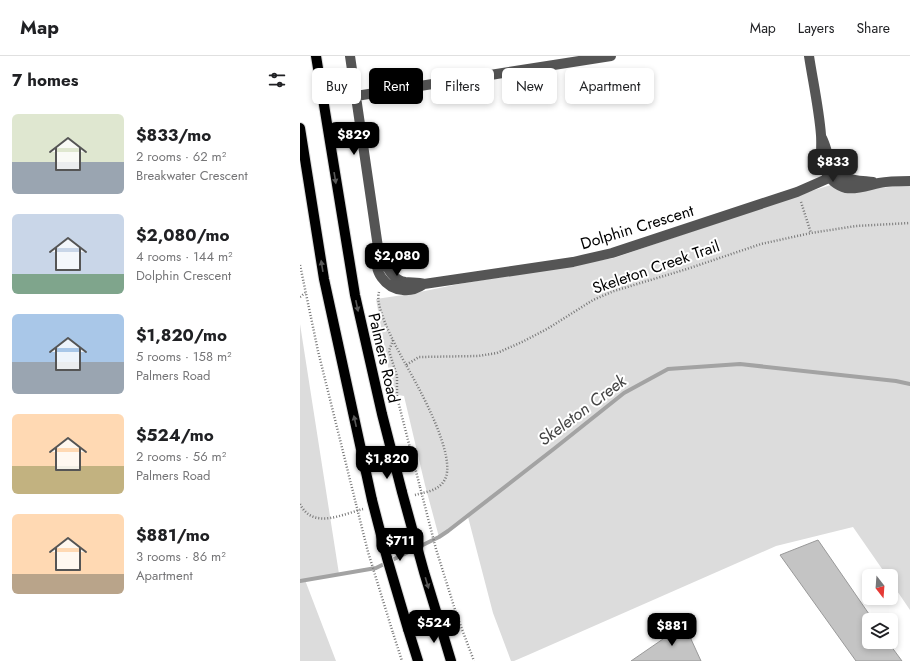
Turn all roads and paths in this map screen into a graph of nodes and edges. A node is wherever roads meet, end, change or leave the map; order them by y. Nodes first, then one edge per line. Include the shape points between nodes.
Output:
1 (316, 56) edge
2 (350, 56) edge
3 (611, 56) edge
4 (809, 56) edge
5 (352, 68) edge
6 (361, 95) edge
7 (357, 104) edge
8 (300, 128) edge
9 (833, 175) junction
10 (910, 181) edge
11 (797, 192) junction
12 (910, 223) edge
13 (811, 233) junction
14 (379, 254) junction
15 (300, 265) edge
16 (386, 282) junction
17 (424, 284) junction
18 (305, 293) junction
19 (300, 297) edge
20 (393, 340) junction
21 (406, 365) junction
22 (447, 460) dead end
23 (402, 661) edge
24 (418, 661) edge
25 (451, 661) edge
26 (474, 661) edge

1 -> 25 main road, Palmers Road, bridge via 355,295 402,492
2 - 5 street, Dolphin Crescent
3 - 6 street
4 - 9 street via 821,136 826,145
7 - 14 street, Dolphin Crescent
24 -> 8 main road, bridge via 372,500 324,279
9 - 10 street via 881,183
9 - 11 street, Dolphin Crescent
11 - 13 path
11 - 17 street, Dolphin Crescent via 612,253 573,262
12 - 13 path, Skeleton Creek Trail via 856,226
13 - 21 path, Skeleton Creek Trail via 761,244 614,291 593,300 547,329 497,353 478,356 419,357
14 - 16 street, Dolphin Crescent via 376,268
14 - 17 street, Dolphin Crescent via 391,274 398,280
15 - 18 path
16 - 17 street, Dolphin Crescent via 402,290
16 - 20 path via 378,296 380,310
18 - 19 path
18 - 23 path, bridge via 368,552
20 - 21 path
20 - 26 path, bridge via 389,351 397,376 398,397 420,487 436,550
21 - 22 path via 431,412

